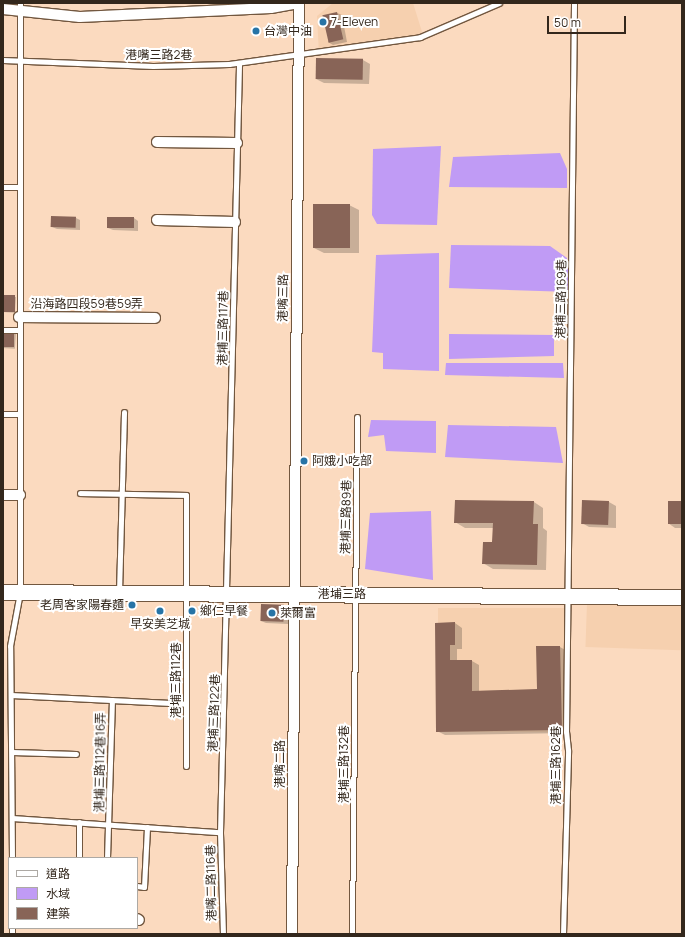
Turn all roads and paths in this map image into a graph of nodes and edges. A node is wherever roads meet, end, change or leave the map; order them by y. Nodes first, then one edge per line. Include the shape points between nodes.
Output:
1 (299, 3) edge
2 (499, 3) edge
3 (574, 3) edge
4 (20, 7) edge
5 (3, 10) edge
6 (298, 55) junction
7 (3, 60) edge
8 (19, 60) junction
9 (239, 63) junction
10 (157, 142) dead end
11 (237, 143) junction
12 (3, 187) edge
13 (19, 187) junction
14 (157, 220) dead end
15 (236, 222) junction
16 (20, 317) junction
17 (155, 318) dead end
18 (3, 330) edge
19 (20, 330) junction
20 (124, 412) dead end
21 (3, 414) edge
22 (20, 414) junction
23 (357, 417) dead end
24 (80, 493) dead end
25 (122, 493) junction
26 (3, 495) edge
27 (20, 495) junction
28 (3, 592) edge
29 (20, 592) junction
30 (119, 593) junction
31 (186, 594) junction
32 (228, 594) junction
33 (294, 594) junction
34 (355, 594) junction
35 (568, 596) junction
36 (682, 597) edge
37 (11, 695) junction
38 (112, 700) junction
39 (186, 704) junction
40 (12, 752) junction
41 (76, 754) dead end
42 (186, 766) dead end
43 (12, 818) junction
44 (79, 822) junction
45 (109, 824) junction
46 (147, 827) junction
47 (220, 832) junction
48 (12, 857) edge
49 (79, 857) edge
50 (107, 857) edge
51 (138, 886) edge
52 (223, 934) edge
53 (292, 934) edge
54 (352, 934) edge
55 (563, 934) edge

1 - 4 street via 271,8 80,17
1 - 6 street, 港嘴三路
2 - 6 lane, 港嘴三路2巷 via 420,37
3 - 35 lane, 港埔三路169巷
4 - 5 street
4 - 8 lane
6 - 9 lane, 港嘴三路2巷
6 - 33 street, 港嘴三路
7 - 8 lane, 港嘴三路2巷
8 - 9 lane, 港嘴三路2巷 via 153,66
8 - 13 lane
9 - 11 lane, 港埔三路117巷
10 - 11 street
11 - 15 lane, 港埔三路117巷
12 - 13 lane
13 - 16 lane
14 - 15 street
15 - 32 lane, 港埔三路117巷
16 - 17 street, 沿海路四段59巷59弄
16 - 19 lane
18 - 19 lane
19 - 22 lane
20 - 25 lane
21 - 22 lane
22 - 27 lane
23 - 34 lane, 港埔三路89巷
24 - 25 lane
25 - 30 lane
25 - 31 lane, 港埔三路112巷 via 186,494
26 - 27 street
27 - 29 lane
28 - 29 street, 港埔三路
29 - 30 street, 港埔三路
29 - 37 lane via 10,646
30 - 31 street, 港埔三路
31 - 32 street, 港埔三路
31 - 39 lane, 港埔三路112巷
32 - 33 street, 港埔三路
32 - 47 lane, 港埔三路122巷
33 - 34 street, 港埔三路
33 - 53 street, 港嘴二路
34 - 35 street, 港埔三路
34 - 54 lane, 港埔三路132巷
35 - 36 street, 港埔三路
35 - 55 lane, 港埔三路162巷 via 568,750
37 - 38 lane, 港埔三路112巷16弄
37 - 40 lane
38 - 39 lane, 港埔三路112巷16弄
38 - 45 lane, 港埔三路112巷16弄
39 - 42 lane, 港埔三路112巷
40 - 41 lane
40 - 43 lane
43 - 44 lane
43 - 48 lane
44 - 45 lane
44 - 49 lane
45 - 46 lane
45 - 50 lane, 港埔三路112巷16弄
46 - 47 lane
46 - 51 lane via 144,887
47 - 52 lane, 港嘴二路116巷

